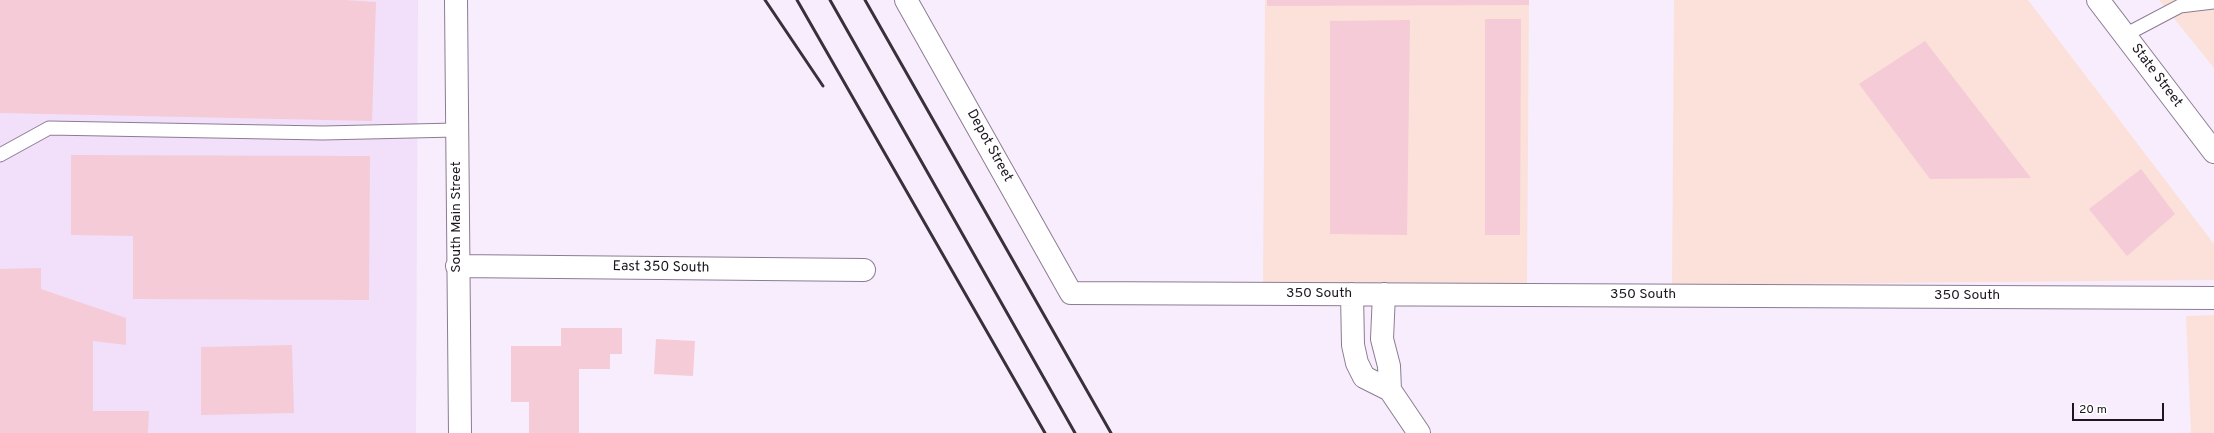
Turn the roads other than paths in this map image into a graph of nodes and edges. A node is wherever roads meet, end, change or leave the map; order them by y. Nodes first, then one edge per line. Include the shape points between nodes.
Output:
1 (456, 0) edge
2 (906, 0) edge
3 (2098, 0) edge
4 (2214, 2) edge
5 (2125, 35) junction
6 (456, 130) junction
7 (2214, 152) edge
8 (0, 155) edge
9 (457, 266) junction
10 (864, 270) dead end
11 (1071, 293) joint
12 (1352, 294) junction
13 (1384, 294) junction
14 (2214, 298) edge
15 (1390, 390) junction
16 (460, 433) edge
17 (1419, 433) edge

1 - 6 street, South Main Street
2 - 11 street, Depot Street
3 - 5 street, State Street
4 - 5 lane via 2180,6
5 - 7 street, State Street
6 - 8 lane via 323,133 49,128
6 - 9 street, South Main Street
9 - 10 street, East 350 South
9 - 16 street, South Main Street
11 - 12 street, 350 South
12 - 13 street, 350 South
12 - 15 street via 1353,345 1357,363 1364,377
13 - 14 street, 350 South
13 - 15 street via 1382,339 1389,366
15 - 17 street

